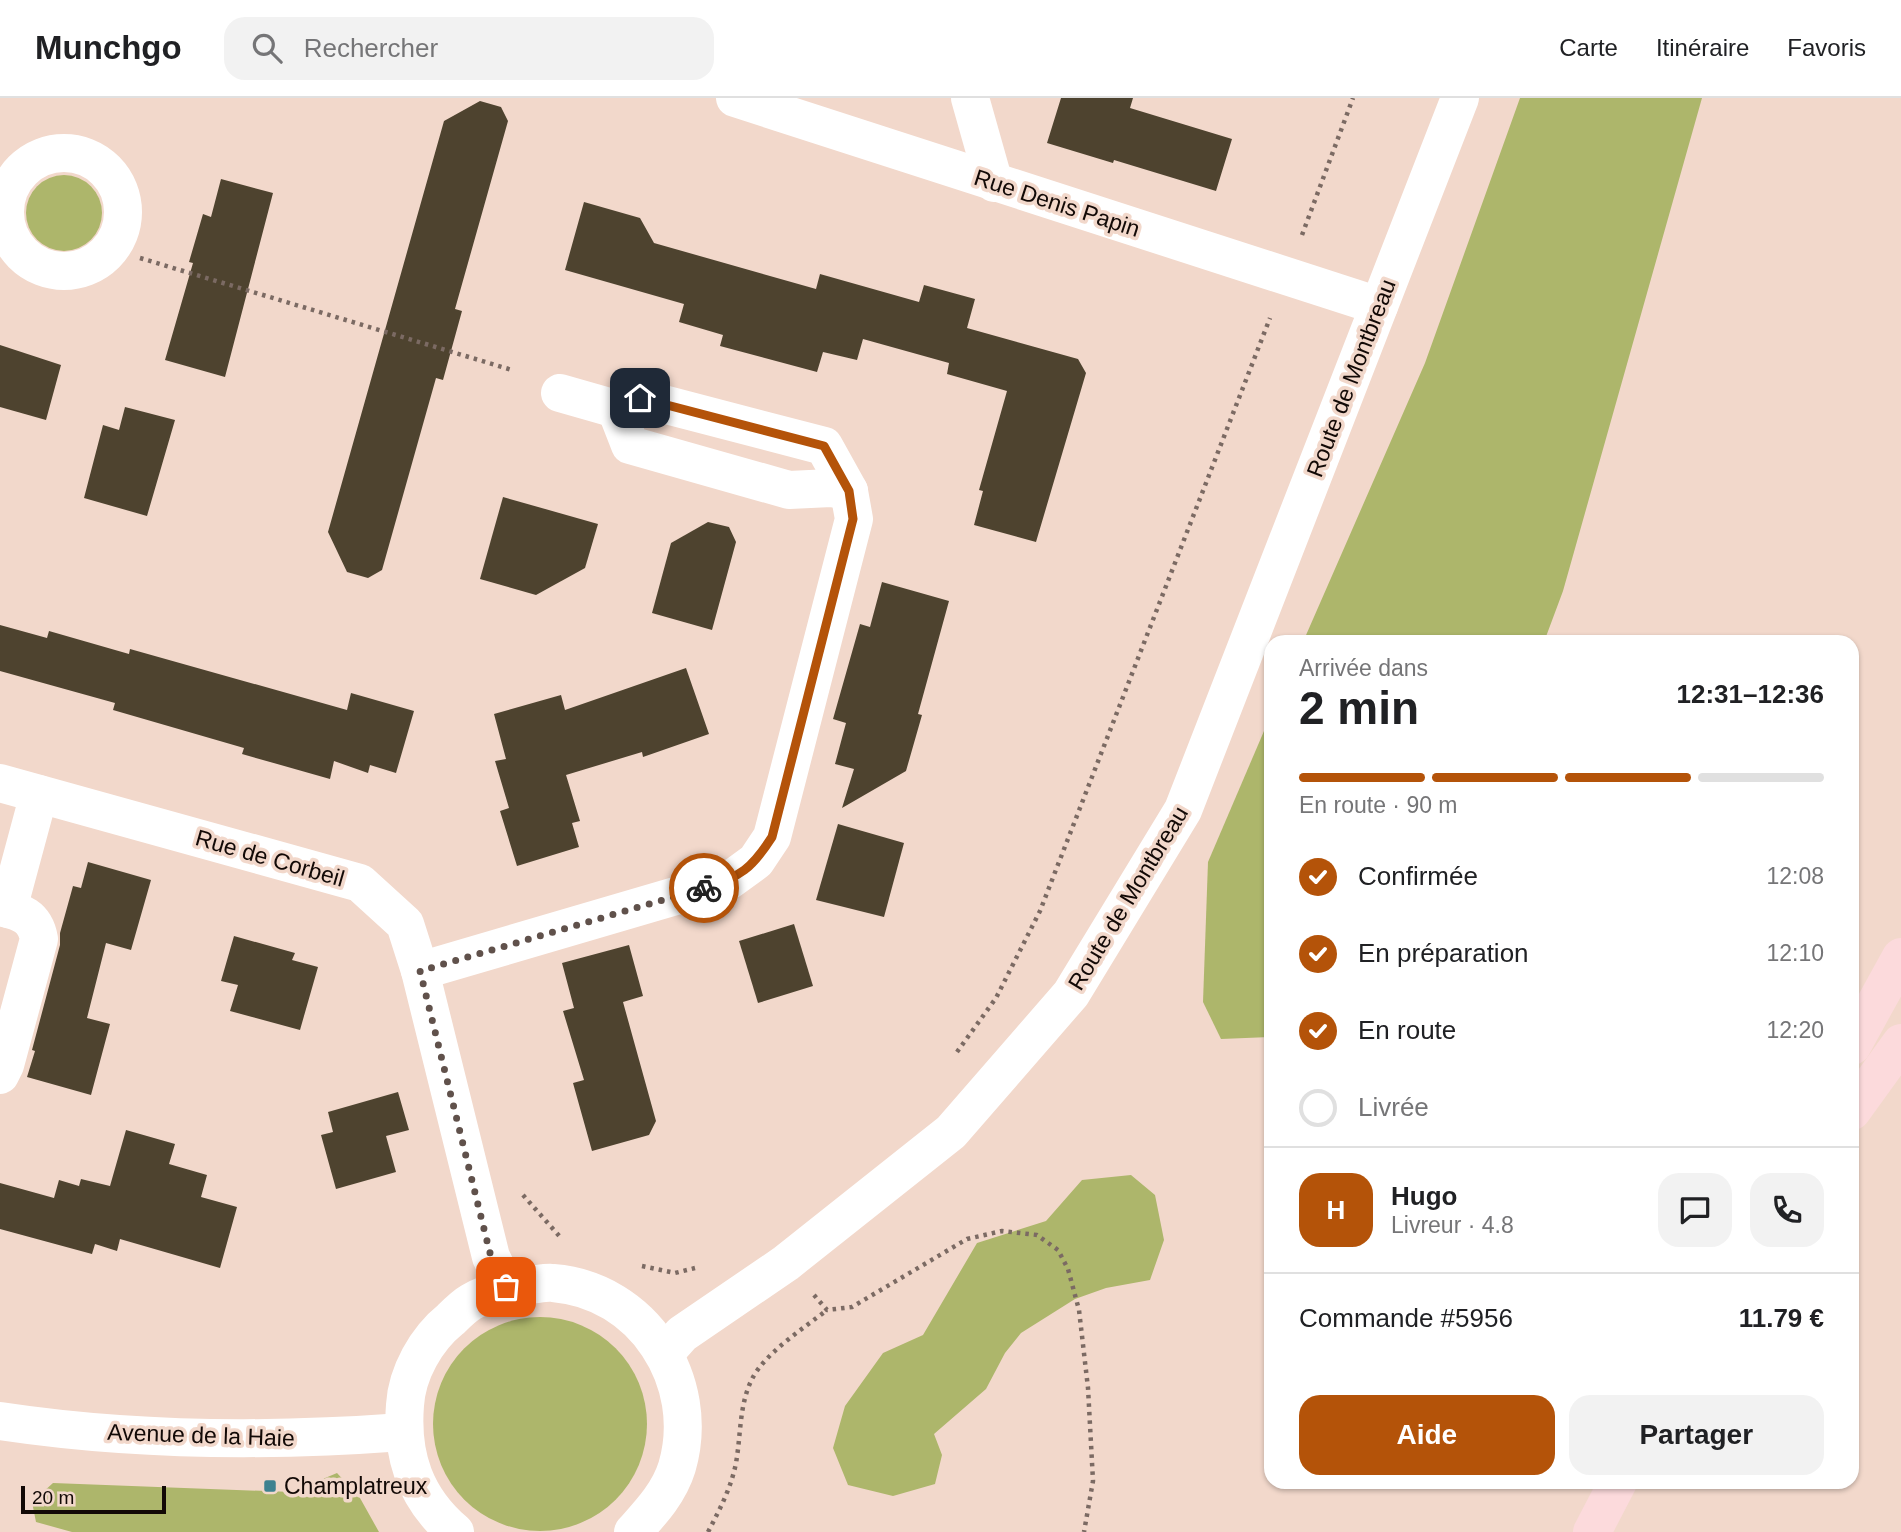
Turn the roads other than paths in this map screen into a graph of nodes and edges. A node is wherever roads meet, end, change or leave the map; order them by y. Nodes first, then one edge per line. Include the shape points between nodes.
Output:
1 (735, 98) edge
2 (970, 98) edge
3 (1460, 98) edge
4 (994, 183) junction
5 (1379, 306) junction
6 (560, 393) dead end
7 (616, 409) junction
8 (849, 491) junction
9 (0, 783) edge
10 (39, 794) junction
11 (4, 908) edge
12 (1901, 957) edge
13 (420, 971) junction
14 (1859, 1033) edge
15 (1901, 1043) edge
16 (0, 1074) edge
17 (1859, 1101) edge
18 (506, 1287) junction
19 (664, 1353) junction
20 (0, 1421) edge
21 (403, 1432) junction
22 (1614, 1489) edge
23 (455, 1532) edge
24 (633, 1532) edge
25 (1592, 1532) edge

1 - 4 street, Rue Denis Papin
2 - 4 street
3 - 5 street, Route de Montbreau
4 - 5 street, Rue Denis Papin
5 - 19 street, Route de Montbreau via 1183,810 1071,994 951,1132 786,1263 681,1334
6 - 7 street
7 - 8 street via 630,445 789,489
7 - 8 street via 640,398 824,446
8 - 13 street via 853,519 772,837 757,861 730,880
9 - 10 street, Rue de Corbeil
10 - 11 street
10 - 13 street, Rue de Corbeil via 360,883 405,925
11 - 16 street via 32,918 39,939
12 - 14 main road
13 - 18 street, Rue de Corbeil via 491,1257
15 - 17 main road
18 - 19 street via 552,1283 597,1293 636,1318
18 - 21 street via 471,1302 441,1326 418,1358 406,1394
19 - 24 street via 680,1390 683,1429 677,1468 660,1503
20 - 21 street, Avenue de la Haie via 132,1435 298,1439
21 - 23 street via 422,1495
22 - 25 main road

